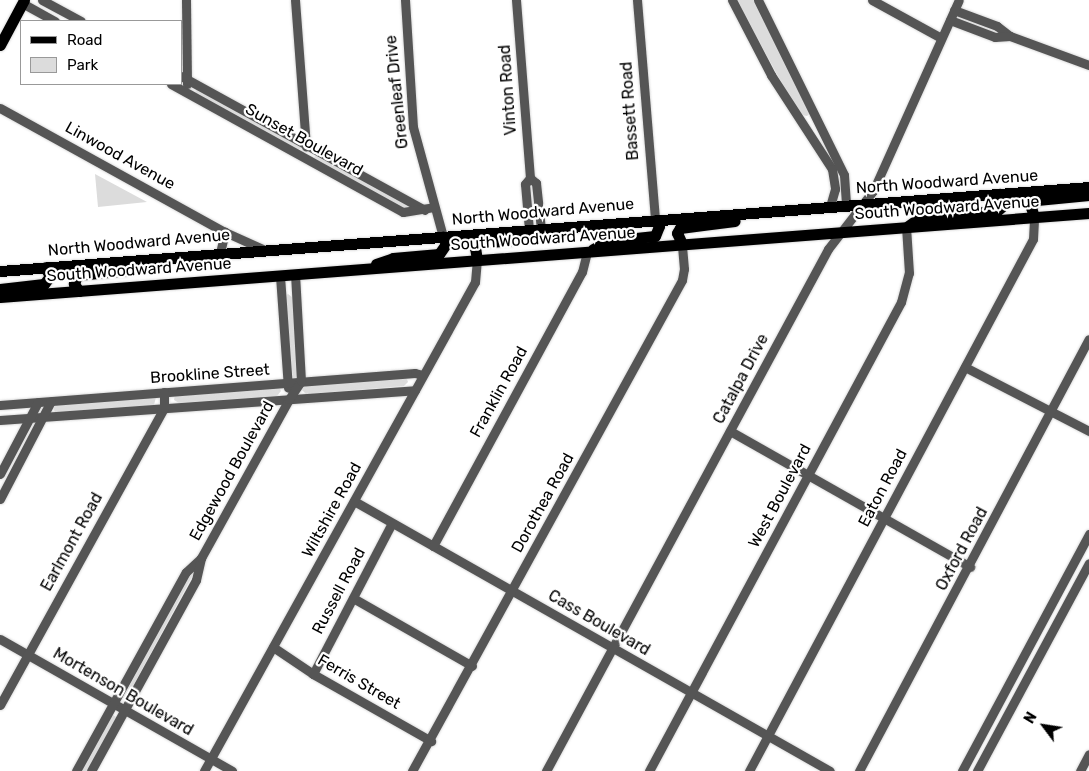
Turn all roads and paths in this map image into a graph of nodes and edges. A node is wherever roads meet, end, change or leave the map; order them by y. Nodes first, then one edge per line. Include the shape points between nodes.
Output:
1 (42, 0) edge
2 (186, 0) edge
3 (295, 0) edge
4 (405, 0) edge
5 (516, 0) edge
6 (637, 0) edge
7 (732, 0) edge
8 (758, 0) edge
9 (872, 0) edge
10 (959, 0) edge
11 (23, 2) edge
12 (954, 10) junction
13 (53, 20) edge
14 (79, 20) edge
15 (950, 20) junction
16 (1010, 36) junction
17 (941, 38) junction
18 (0, 45) edge
19 (1089, 65) edge
20 (185, 78) edge
21 (173, 85) edge
22 (185, 92) junction
23 (0, 108) edge
24 (816, 117) junction
25 (803, 125) junction
26 (306, 145) junction
27 (305, 159) junction
28 (530, 178) junction
29 (1089, 187) edge
30 (1000, 194) junction
31 (1089, 195) edge
32 (862, 204) junction
33 (846, 206) junction
34 (830, 207) junction
35 (434, 208) junction
36 (425, 210) junction
37 (783, 211) junction
38 (1089, 213) edge
39 (1034, 217) junction
40 (655, 220) junction
41 (906, 227) junction
42 (541, 229) junction
43 (529, 230) junction
44 (225, 232) junction
45 (840, 232) junction
46 (443, 237) junction
47 (682, 244) junction
48 (265, 250) junction
49 (587, 252) junction
50 (220, 254) junction
51 (476, 260) junction
52 (144, 261) junction
53 (45, 267) junction
54 (365, 269) junction
55 (0, 271) edge
56 (295, 274) junction
57 (280, 276) junction
58 (0, 289) edge
59 (79, 291) junction
60 (0, 297) edge
61 (1089, 339) edge
62 (965, 367) junction
63 (422, 376) junction
64 (301, 382) junction
65 (287, 383) junction
66 (414, 390) junction
67 (164, 392) junction
68 (289, 399) junction
69 (51, 401) junction
70 (38, 402) junction
71 (0, 405) edge
72 (164, 408) junction
73 (1051, 411) junction
74 (45, 417) junction
75 (31, 418) junction
76 (0, 420) edge
77 (1089, 431) edge
78 (730, 432) junction
79 (0, 474) edge
80 (808, 476) junction
81 (0, 499) edge
82 (354, 501) junction
83 (884, 518) junction
84 (392, 523) junction
85 (1089, 534) edge
86 (433, 546) junction
87 (201, 558) junction
88 (1089, 562) edge
89 (970, 567) junction
90 (512, 591) junction
91 (353, 598) junction
92 (1038, 632) junction
93 (1050, 638) junction
94 (0, 639) edge
95 (273, 647) junction
96 (613, 648) junction
97 (27, 655) junction
98 (472, 666) junction
99 (313, 674) junction
100 (692, 693) junction
101 (113, 704) junction
102 (0, 705) edge
103 (125, 710) junction
104 (768, 736) junction
105 (431, 741) junction
106 (1089, 754) edge
107 (211, 759) junction
108 (76, 771) edge
109 (91, 771) edge
110 (204, 771) edge
111 (232, 771) edge
112 (412, 771) edge
113 (546, 771) edge
114 (649, 771) edge
115 (749, 771) edge
116 (830, 771) edge
117 (859, 771) edge
118 (962, 771) edge
119 (977, 771) edge
120 (1080, 771) edge

1 - 14 street
2 - 20 street
3 - 26 street
4 - 35 street, Greenleaf Drive via 413,127
5 - 28 street, Vinton Road
6 - 40 street, Bassett Road
7 - 25 street via 762,60
8 - 24 street
9 - 17 street
10 - 12 street, Catalpa Drive
11 - 13 street
11 - 18 main road
12 - 15 street, Catalpa Drive
12 - 16 street via 997,26
15 - 16 street via 995,37
15 - 17 street, Catalpa Drive
16 - 19 street
17 - 32 street, Catalpa Drive via 873,191
20 - 22 street
20 - 26 street, Sunset Boulevard
21 - 22 street, Sunset Boulevard
22 - 27 street, Sunset Boulevard
23 - 44 street, Linwood Avenue
24 - 25 street
24 - 33 street via 844,175
25 - 34 street via 832,169 834,189
26 - 27 street
26 - 36 street, Sunset Boulevard
27 - 36 street, Sunset Boulevard via 403,212
28 - 42 street, Vinton Road via 536,183
28 - 43 street, Vinton Road via 525,184
29 - 30 main road, North Woodward Avenue
30 - 32 main road, North Woodward Avenue
30 - 41 main road via 1006,203 998,211 921,217
31 - 39 main road via 1037,200 1031,207
32 - 33 main road, North Woodward Avenue
32 - 45 street, Catalpa Drive
33 - 34 main road, North Woodward Avenue
34 - 37 main road, North Woodward Avenue
35 - 36 street, Sunset Boulevard
35 - 46 street, Greenleaf Drive
37 - 40 main road, North Woodward Avenue
37 - 47 main road via 754,220 684,226 677,233
38 - 39 main road, South Woodward Avenue
39 - 41 main road, South Woodward Avenue
39 - 62 street, Eaton Road via 1033,239
40 - 42 main road, North Woodward Avenue
40 - 49 main road via 659,226 655,236 608,241
41 - 45 main road, South Woodward Avenue
41 - 80 street, West Boulevard via 909,273 905,294
42 - 43 main road, North Woodward Avenue
43 - 46 main road, North Woodward Avenue
43 - 51 main road via 513,240 479,244 475,248
44 - 48 street, Linwood Avenue
44 - 50 street
45 - 47 main road, South Woodward Avenue
45 - 78 street, Catalpa Drive
46 - 48 main road, North Woodward Avenue
46 - 54 main road via 446,244 439,254 393,258
47 - 49 main road, South Woodward Avenue
47 - 90 street, Dorothea Road via 682,280
48 - 50 main road, North Woodward Avenue
49 - 51 main road, South Woodward Avenue
49 - 86 street, Franklin Road via 582,272
50 - 52 main road, North Woodward Avenue
51 - 54 main road, South Woodward Avenue
51 - 63 street, Wiltshire Road via 475,282
52 - 53 main road, North Woodward Avenue
52 - 59 main road via 129,270 77,275 74,284
53 - 55 main road, North Woodward Avenue
53 - 58 main road via 50,276 44,284
54 - 56 main road, South Woodward Avenue
56 - 57 main road, South Woodward Avenue
56 - 64 street
57 - 59 main road, South Woodward Avenue
57 - 65 street, Edgewood Boulevard
59 - 60 main road, South Woodward Avenue
61 - 73 street, Oxford Road
62 - 73 street
62 - 83 street, Eaton Road
63 - 64 street, Brookline Street via 415,373
63 - 66 street, Wiltshire Road
64 - 65 street, Brookline Street
64 - 68 street, Edgewood Boulevard
65 - 67 street, Brookline Street
65 - 68 street, Edgewood Boulevard
66 - 68 street, Brookline Street
66 - 82 street, Wiltshire Road
67 - 69 street, Brookline Street
67 - 72 street, Earlmont Road
68 - 72 street, Brookline Street
68 - 87 street, Edgewood Boulevard
69 - 70 street, Brookline Street
69 - 74 street
70 - 71 street, Brookline Street
70 - 75 street
72 - 74 street, Brookline Street
72 - 97 street, Earlmont Road
73 - 77 street
73 - 89 street, Oxford Road
74 - 75 street, Brookline Street
74 - 81 street
75 - 76 street, Brookline Street
75 - 79 street
78 - 80 street
78 - 96 street, Catalpa Drive
80 - 83 street
80 - 100 street, West Boulevard
82 - 84 street, Cass Boulevard
82 - 95 street, Wiltshire Road
83 - 89 street
83 - 104 street, Eaton Road
84 - 86 street, Cass Boulevard
84 - 91 street, Russell Road
85 - 92 street
86 - 90 street, Cass Boulevard
87 - 101 street, Edgewood Boulevard via 186,572
87 - 103 street, Edgewood Boulevard via 196,580
88 - 93 street
89 - 117 street, Oxford Road
90 - 96 street, Cass Boulevard
90 - 98 street, Dorothea Road
91 - 98 street
91 - 99 street, Russell Road
92 - 93 street
92 - 118 street
93 - 119 street
94 - 97 street, Mortenson Boulevard
95 - 99 street, Ferris Street
95 - 107 street, Wiltshire Road
96 - 100 street, Cass Boulevard
96 - 113 street, Catalpa Drive
97 - 101 street, Mortenson Boulevard
97 - 102 street, Earlmont Road
98 - 105 street, Dorothea Road
99 - 105 street, Ferris Street
100 - 104 street, Cass Boulevard
100 - 114 street, West Boulevard
101 - 103 street, Mortenson Boulevard
101 - 108 street, Edgewood Boulevard
103 - 107 street, Mortenson Boulevard
103 - 109 street, Edgewood Boulevard
104 - 115 street, Eaton Road
104 - 116 street, Cass Boulevard
105 - 112 street, Dorothea Road
106 - 120 street
107 - 110 street, Wiltshire Road
107 - 111 street, Mortenson Boulevard

